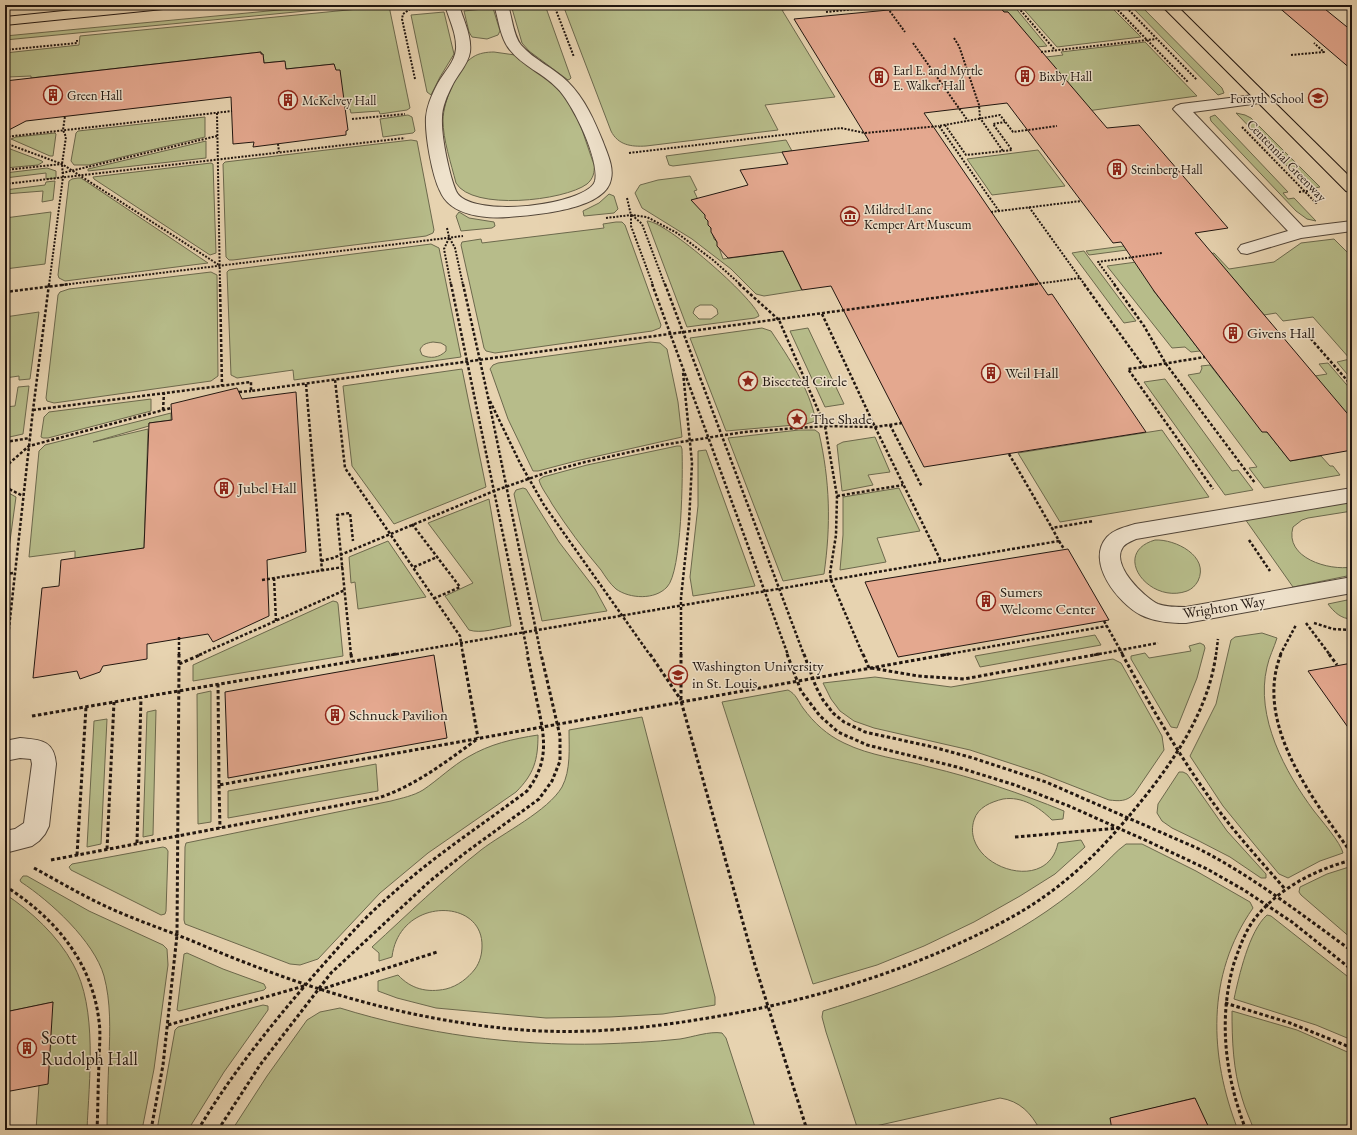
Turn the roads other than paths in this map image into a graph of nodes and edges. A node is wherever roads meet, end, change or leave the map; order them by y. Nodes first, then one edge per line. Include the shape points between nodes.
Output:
1 (163, 5) edge
2 (452, 5) edge
3 (501, 5) edge
4 (1168, 5) edge
5 (5, 21) edge
6 (1262, 99) junction
7 (1352, 188) edge
8 (1352, 226) edge
9 (1299, 233) junction
10 (1247, 248) dead end
11 (1352, 495) edge
12 (1352, 585) edge
13 (5, 751) edge
14 (5, 842) edge

1 - 5 main road
2 - 3 street via 464,48 462,57 438,99 434,116 446,187 450,196 468,208 484,212 557,206 583,199 600,187 604,180 604,170 586,117 564,86 512,43
4 - 6 main road
6 - 7 main road
6 - 9 street via 1181,109
8 - 9 street
9 - 10 street
11 - 12 street, Wrighton Way via 1135,532 1114,544 1110,554 1113,569 1122,586 1134,600 1150,610 1168,614 1186,615
13 - 14 street via 20,748 38,750 43,755 44,764 36,826 32,833

